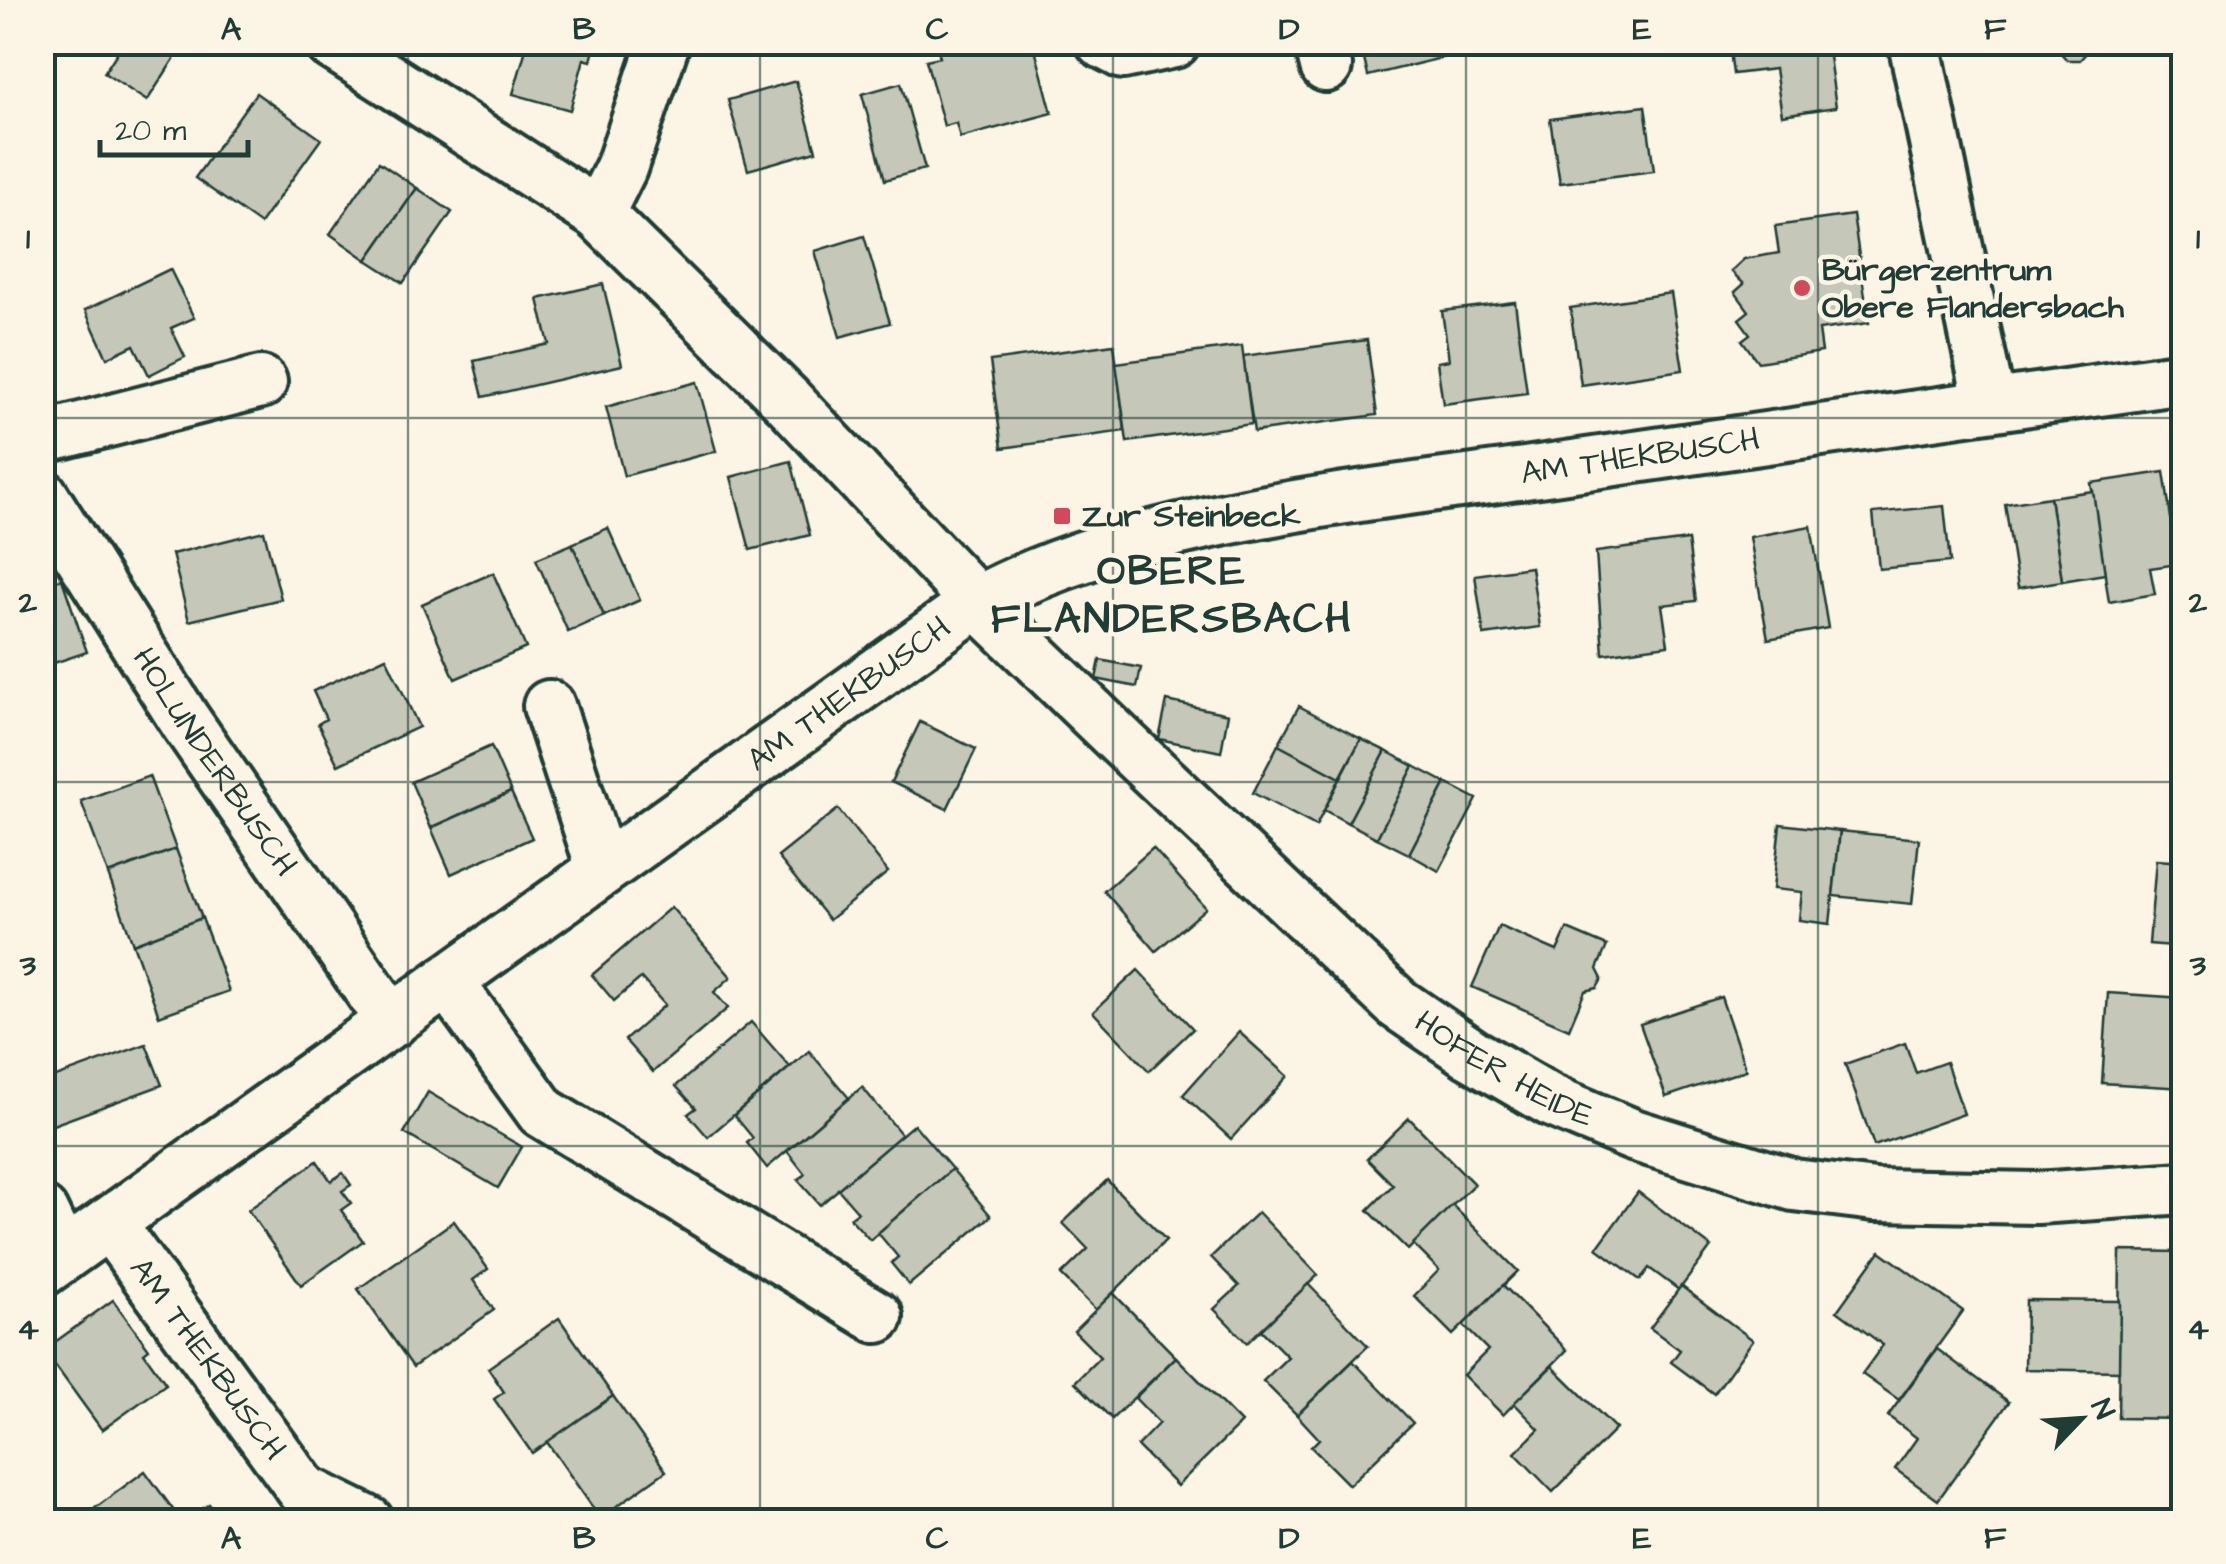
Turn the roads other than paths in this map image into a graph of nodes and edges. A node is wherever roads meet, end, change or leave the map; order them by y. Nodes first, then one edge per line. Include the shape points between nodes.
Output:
1 (330, 42) edge
2 (664, 42) edge
3 (1174, 42) edge
4 (1914, 42) edge
5 (1091, 50) edge
6 (598, 214) junction
7 (2184, 378) edge
8 (262, 382) dead end
9 (1990, 405) junction
10 (42, 438) edge
11 (42, 495) edge
12 (977, 602) junction
13 (549, 706) dead end
14 (602, 868) junction
15 (448, 981) junction
16 (392, 1022) junction
17 (2184, 1188) edge
18 (109, 1223) junction
19 (49, 1246) edge
20 (877, 1317) dead end
21 (366, 1519) edge

1 - 6 street
2 - 6 street
3 - 5 street via 1123,54
4 - 9 street
6 - 12 street via 787,400
7 - 9 street, AM THEKBUSCH
8 - 10 street
9 - 12 street, AM THEKBUSCH via 1277,510 1073,557
11 - 16 street, HOLUNDERBUSCH via 185,721
12 - 14 street, AM THEKBUSCH
12 - 17 street, HOFER HEIDE via 1398,1004 1550,1100 1668,1147 1794,1185 1875,1195 2037,1198
13 - 14 street
14 - 15 street, AM THEKBUSCH
15 - 16 street, AM THEKBUSCH
15 - 20 street via 542,1112
16 - 18 street, AM THEKBUSCH
18 - 19 street, AM THEKBUSCH
18 - 21 street, AM THEKBUSCH via 303,1490

